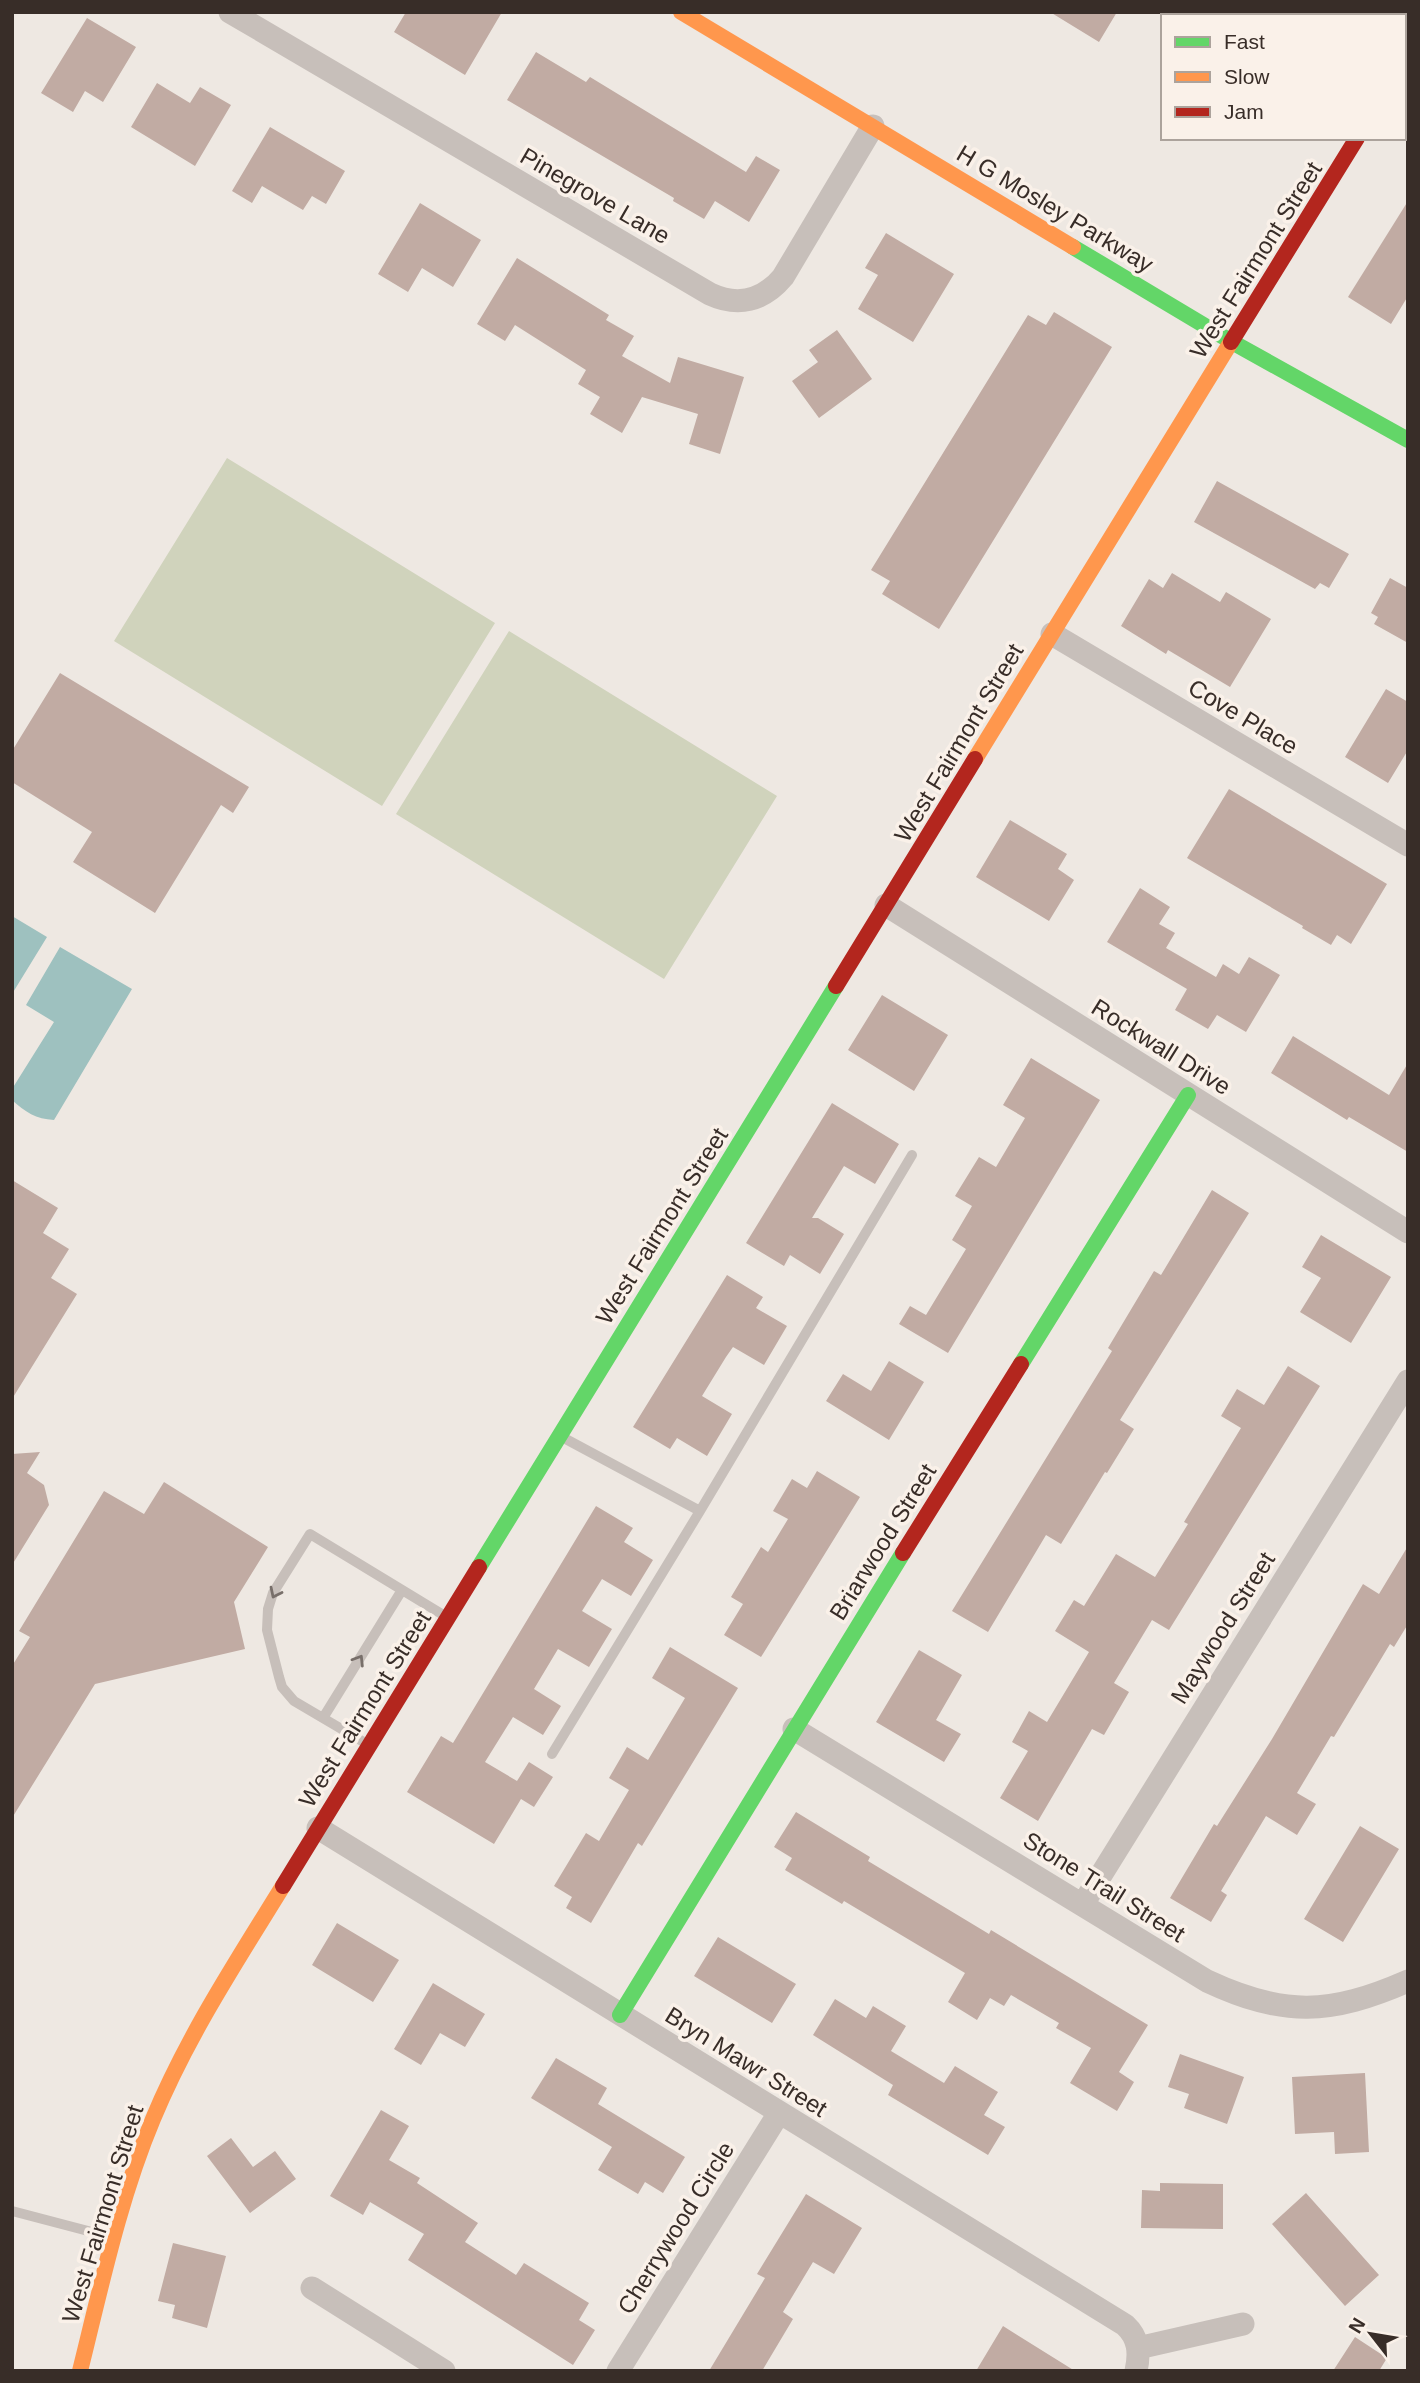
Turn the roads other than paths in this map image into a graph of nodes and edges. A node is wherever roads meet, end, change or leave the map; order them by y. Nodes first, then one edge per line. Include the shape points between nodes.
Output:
1 (230, 12) edge
2 (681, 12) edge
3 (873, 126) junction
4 (1356, 140) edge
5 (1232, 342) junction
6 (1408, 440) edge
7 (1052, 634) junction
8 (1408, 845) edge
9 (886, 905) junction
10 (1188, 1095) junction
11 (912, 1155) dead end
12 (1408, 1232) edge
13 (1408, 1381) edge
14 (559, 1436) junction
15 (700, 1511) junction
16 (402, 1590) junction
17 (448, 1618) junction
18 (323, 1718) junction
19 (794, 1729) junction
20 (369, 1745) junction
21 (552, 1754) dead end
22 (318, 1828) junction
23 (1083, 1903) junction
24 (1408, 1981) edge
25 (620, 2015) junction
26 (779, 2113) junction
27 (12, 2211) edge
28 (114, 2238) junction
29 (312, 2288) dead end
30 (1243, 2324) dead end
31 (1138, 2348) junction
32 (80, 2371) edge
33 (444, 2371) edge
34 (618, 2371) edge
35 (1136, 2371) edge

1 - 3 street, Pinegrove Lane via 729,301 767,293 783,277
2 - 3 street, H G Mosley Parkway
3 - 5 street, H G Mosley Parkway
4 - 5 street, West Fairmont Street
5 - 6 street, H G Mosley Parkway
5 - 7 street, West Fairmont Street
7 - 8 street, Cove Place
7 - 9 street, West Fairmont Street
9 - 10 street, Rockwall Drive
9 - 14 street, West Fairmont Street
10 - 12 street, Rockwall Drive
10 - 19 street, Briarwood Street
11 - 15 lane
13 - 23 street, Maywood Street
14 - 15 lane
14 - 17 street, West Fairmont Street
15 - 21 lane
16 - 17 lane
18 -> 16 lane
16 -> 18 lane via 310,1534 274,1592 267,1630 282,1687 293,1701
17 - 20 street, West Fairmont Street
18 - 20 lane
19 - 23 street, Stone Trail Street
19 - 25 street, Briarwood Street
20 - 22 street, West Fairmont Street
22 - 25 street, Bryn Mawr Street
22 - 28 street, West Fairmont Street via 213,1999 172,2077 144,2141
23 - 24 street, Stone Trail Street via 1207,1981 1270,2005 1298,2008 1348,2002
25 - 26 street, Bryn Mawr Street
26 - 31 street, Bryn Mawr Street via 1125,2325
26 - 34 street, Cherrywood Circle
27 - 28 lane
28 - 32 street, West Fairmont Street
29 - 33 street
30 - 31 street
31 - 35 street

